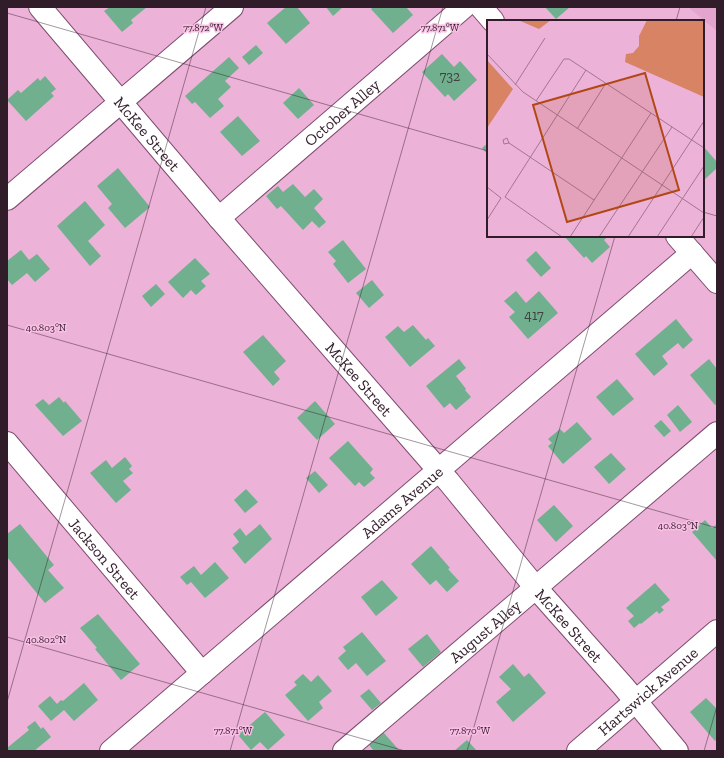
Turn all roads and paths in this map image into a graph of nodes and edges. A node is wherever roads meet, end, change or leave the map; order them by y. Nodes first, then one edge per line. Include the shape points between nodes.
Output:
1 (40, 7) edge
2 (232, 7) edge
3 (464, 7) edge
4 (481, 7) edge
5 (492, 20) edge
6 (121, 102) junction
7 (7, 199) edge
8 (219, 218) junction
9 (678, 237) edge
10 (692, 253) junction
11 (717, 282) edge
12 (717, 433) edge
13 (7, 443) edge
14 (438, 470) junction
15 (536, 588) junction
16 (717, 631) edge
17 (202, 673) junction
18 (636, 701) junction
19 (111, 751) edge
20 (344, 751) edge
21 (578, 751) edge
22 (677, 751) edge

1 - 6 street, McKee Street
2 - 6 street
3 - 8 street, October Alley
4 - 5 street
6 - 7 street
6 - 8 street, McKee Street
8 - 14 street, McKee Street
9 - 10 street
10 - 11 street
10 - 14 street, Adams Avenue
12 - 15 street, August Alley
13 - 17 street, Jackson Street
14 - 15 street, McKee Street
14 - 17 street, Adams Avenue
15 - 18 street, McKee Street
15 - 20 street, August Alley
16 - 18 street, Hartswick Avenue
17 - 19 street, Adams Avenue
18 - 21 street, Hartswick Avenue
18 - 22 street, McKee Street

